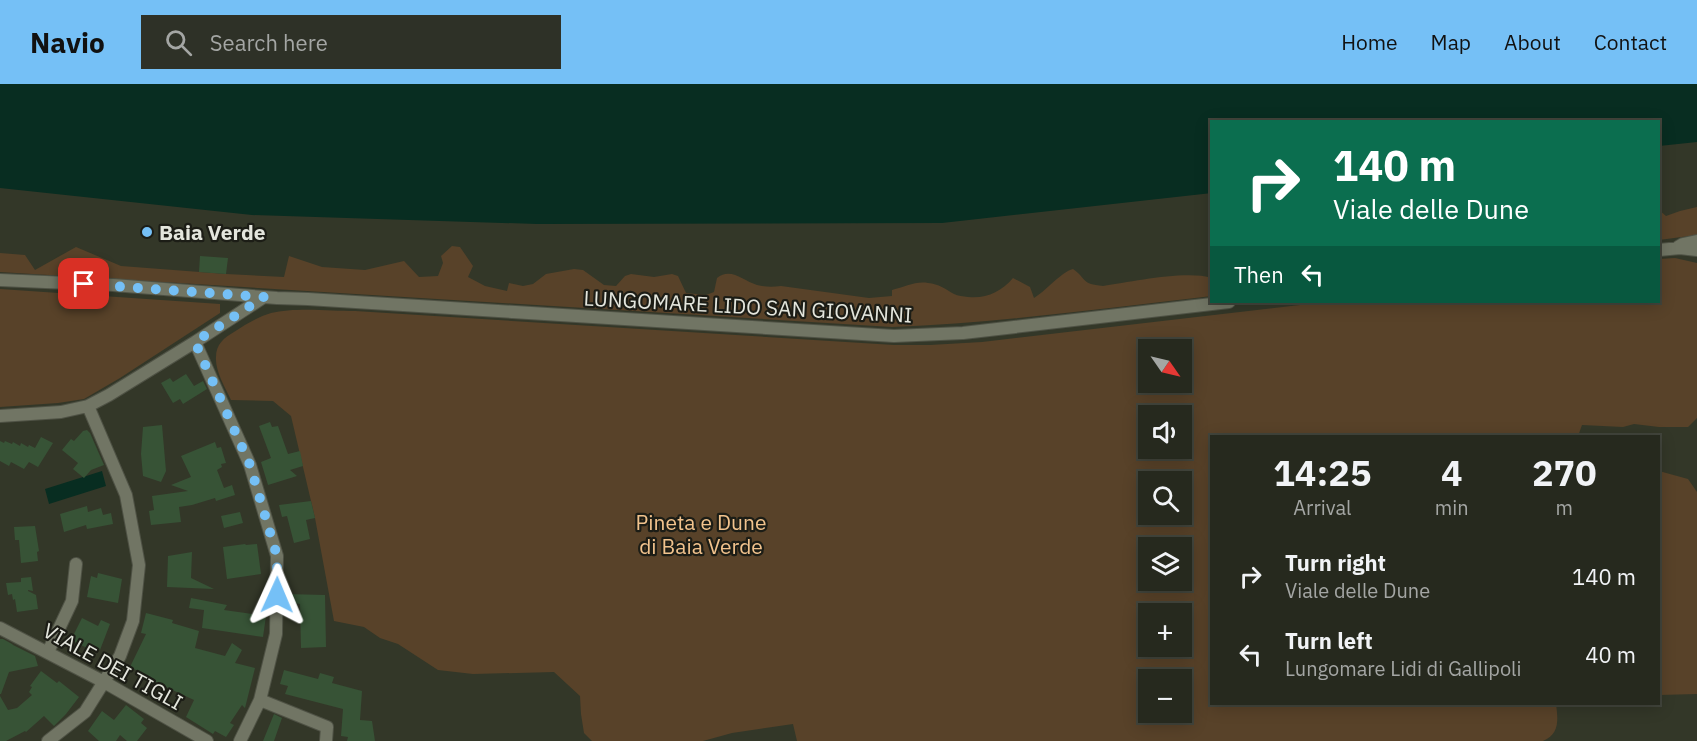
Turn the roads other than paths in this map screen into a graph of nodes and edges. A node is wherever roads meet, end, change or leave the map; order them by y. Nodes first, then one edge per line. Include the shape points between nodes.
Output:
1 (1697, 241) edge
2 (1674, 249) junction
3 (1660, 250) edge
4 (1697, 252) edge
5 (0, 280) edge
6 (264, 297) junction
7 (1220, 303) edge
8 (195, 342) junction
9 (88, 406) junction
10 (0, 416) edge
11 (76, 564) dead end
12 (0, 628) edge
13 (48, 652) junction
14 (104, 682) junction
15 (260, 700) junction
16 (48, 741) edge
17 (207, 741) edge
18 (240, 741) edge
19 (326, 741) edge

1 - 2 street
2 - 3 street
2 - 4 street
5 - 6 street, LUNGOMARE LIDO SAN GIOVANNI
6 - 7 street, LUNGOMARE LIDO SAN GIOVANNI via 894,336 963,333
6 - 8 street
8 - 9 street
8 - 15 street via 250,465 277,556 276,634
9 - 10 street
9 - 14 street via 126,495 139,565 133,621 120,656
11 - 13 street via 72,601
12 - 13 street, VIALE DEI TIGLI
13 - 14 street, VIALE DEI TIGLI
14 - 16 street via 85,712
14 - 17 street, VIALE DEI TIGLI
15 - 18 street
15 - 19 street via 327,727

